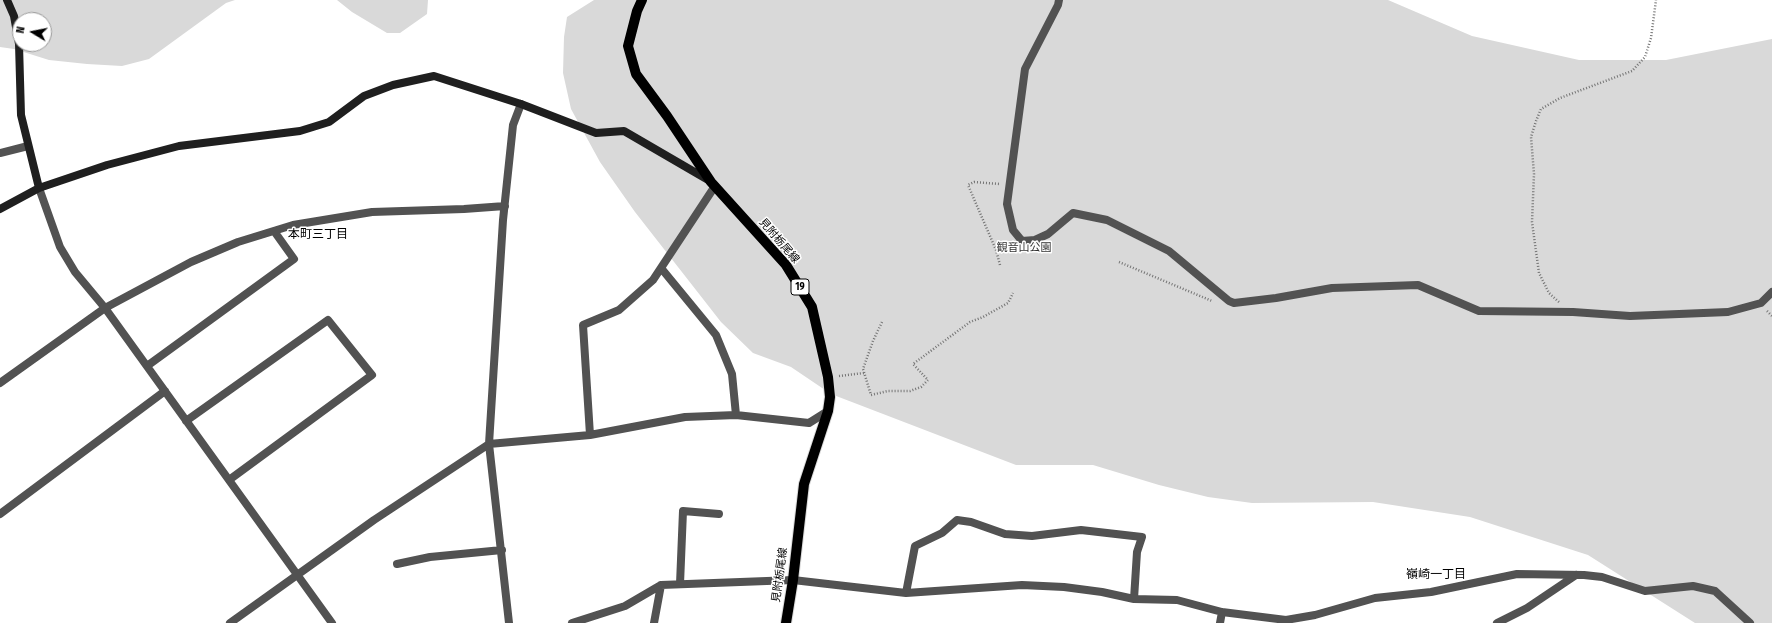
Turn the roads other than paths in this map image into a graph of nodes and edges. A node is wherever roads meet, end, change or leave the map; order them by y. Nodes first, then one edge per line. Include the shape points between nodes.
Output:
1 (7, 0) edge
2 (642, 0) edge
3 (1059, 0) edge
4 (521, 104) junction
5 (28, 146) junction
6 (0, 153) edge
7 (713, 184) junction
8 (39, 188) junction
9 (505, 206) junction
10 (0, 209) edge
11 (274, 231) junction
12 (661, 268) junction
13 (1772, 292) edge
14 (105, 308) junction
15 (147, 366) junction
16 (0, 383) edge
17 (165, 392) junction
18 (828, 411) junction
19 (736, 415) junction
20 (186, 421) junction
21 (590, 435) junction
22 (489, 444) junction
23 (229, 480) junction
24 (0, 514) edge
25 (719, 514) dead end
26 (502, 550) junction
27 (397, 564) dead end
28 (1576, 575) junction
29 (297, 576) junction
30 (793, 580) junction
31 (680, 584) junction
32 (661, 585) junction
33 (906, 593) junction
34 (1134, 599) junction
35 (1222, 612) junction
36 (230, 623) edge
37 (332, 623) edge
38 (509, 623) edge
39 (572, 623) edge
40 (654, 623) edge
41 (786, 623) edge
42 (1220, 623) edge
43 (1497, 623) edge
44 (1750, 623) edge

1 - 5 street via 14,16 19,44 21,115
2 - 7 main road, 見附栃尾線 / 19 via 628,46 636,74
3 - 13 street via 1024,69 1007,204 1010,223 1022,241 1035,240 1048,234 1073,213 1107,220 1169,251 1229,302 1234,303 1332,288 1418,285 1479,311 1570,312 1630,316 1718,313 1761,303
4 - 7 street via 596,133 624,131
4 - 8 street via 434,76 393,85 364,96 329,122 300,131 179,146 107,165
4 - 9 street via 513,125
5 - 6 street
5 - 8 street
7 - 12 street
7 - 18 main road, 見附栃尾線 / 19 via 786,265 812,307 828,376
8 - 10 street
8 - 14 street via 60,247 75,272
9 - 11 street via 372,212 293,225
9 - 22 street
11 - 14 street via 238,242 191,262
11 - 15 street via 294,259
12 - 19 street via 716,335 732,374
12 - 21 street via 653,280 619,310 583,325
14 - 15 street
14 - 16 street
15 - 17 street
17 - 20 street
17 - 24 street
18 - 19 street via 809,424
18 - 30 main road, 見附栃尾線 / 19 via 804,484
19 - 21 street via 685,417
20 - 23 street
20 - 23 street via 328,320 372,375
21 - 22 street
22 - 26 street
22 - 29 street via 374,520
23 - 29 street
25 - 31 street via 684,511
26 - 27 street via 430,557
26 - 38 street
28 - 35 street via 1517,574 1431,592 1375,598 1315,615 1286,620
28 - 43 street via 1527,608
28 - 44 street via 1602,577 1645,591 1694,586 1715,591
29 - 36 street
29 - 37 street
30 - 31 street
30 - 33 street
30 - 41 main road, 見附栃尾線 / 19
31 - 32 street
32 - 39 street via 625,606
32 - 40 street
33 - 34 street via 1022,585 1064,587
33 - 34 street via 915,546 942,533 957,520 1005,534 1032,536 1081,530 1142,537 1137,552
34 - 35 street via 1177,600
35 - 42 street

